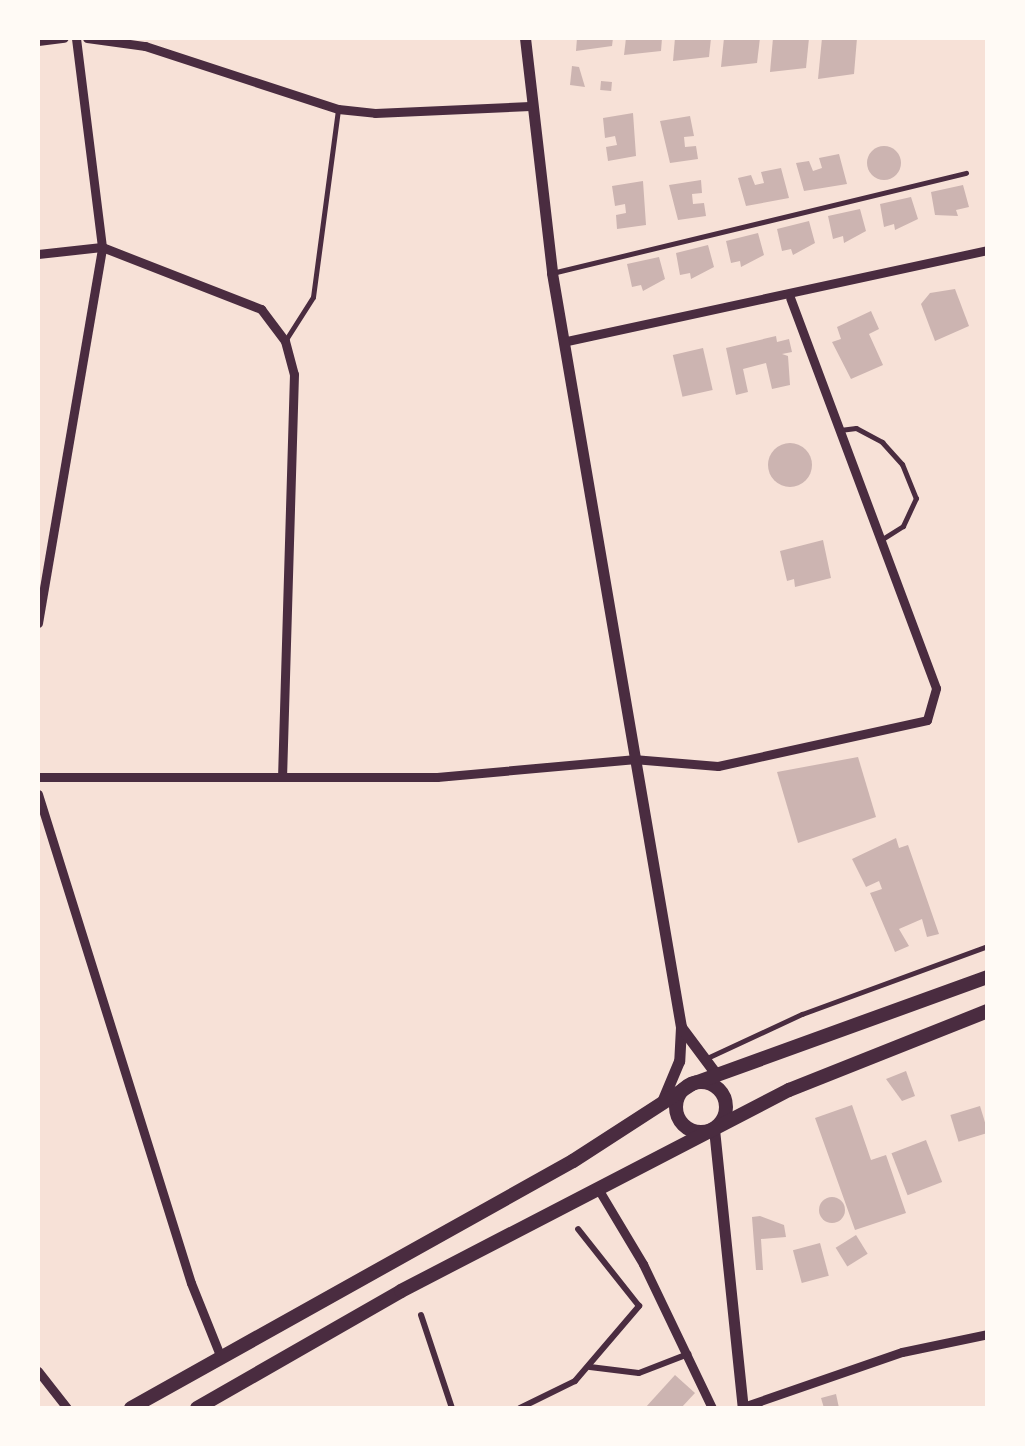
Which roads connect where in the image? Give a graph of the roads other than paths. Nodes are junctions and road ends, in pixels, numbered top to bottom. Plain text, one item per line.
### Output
1 (64, 38) edge
2 (76, 38) edge
3 (87, 38) edge
4 (525, 38) edge
5 (38, 41) edge
6 (530, 106) junction
7 (338, 109) junction
8 (966, 173) dead end
9 (102, 247) junction
10 (988, 250) edge
11 (38, 254) edge
12 (552, 273) junction
13 (790, 298) junction
14 (285, 341) junction
15 (567, 342) junction
16 (840, 430) junction
17 (881, 540) junction
18 (38, 624) edge
19 (633, 759) junction
20 (38, 776) edge
21 (282, 777) junction
22 (38, 794) edge
23 (988, 946) edge
24 (988, 976) edge
25 (988, 1011) edge
26 (681, 1028) junction
27 (707, 1058) junction
28 (716, 1074) junction
29 (692, 1084) junction
30 (664, 1099) junction
31 (714, 1129) junction
32 (597, 1187) junction
33 (578, 1229) dead end
34 (421, 1315) dead end
35 (988, 1334) edge
36 (688, 1354) junction
37 (220, 1355) junction
38 (589, 1367) junction
39 (38, 1371) edge
40 (66, 1408) edge
41 (131, 1408) edge
42 (197, 1408) edge
43 (452, 1408) edge
44 (520, 1408) edge
45 (712, 1408) edge
46 (743, 1408) edge

1 - 5 street
2 - 9 street
3 - 7 street
4 - 6 street
6 - 7 street
6 - 12 street
7 - 14 lane
8 - 12 lane
9 - 11 street
9 - 14 street
9 - 18 street
10 - 13 street
12 - 15 street
13 - 15 street
13 - 16 street
14 - 21 street
15 - 19 street
16 - 17 street
16 - 17 lane
17 - 19 street
19 - 21 street
19 - 26 street
20 - 21 street
22 - 37 street
23 - 27 lane
24 - 28 main road
25 - 31 main road
26 - 27 street
26 - 30 street
27 - 28 street
28 - 29 main road
29 - 30 main road
29 - 31 main road
29 - 31 main road
30 - 37 main road
31 - 32 main road
31 - 46 street
32 - 36 street
32 - 42 main road
33 - 38 street
34 - 43 street
35 - 46 street
36 - 38 street
36 - 45 street
37 - 41 main road
38 - 44 street
39 - 40 street

